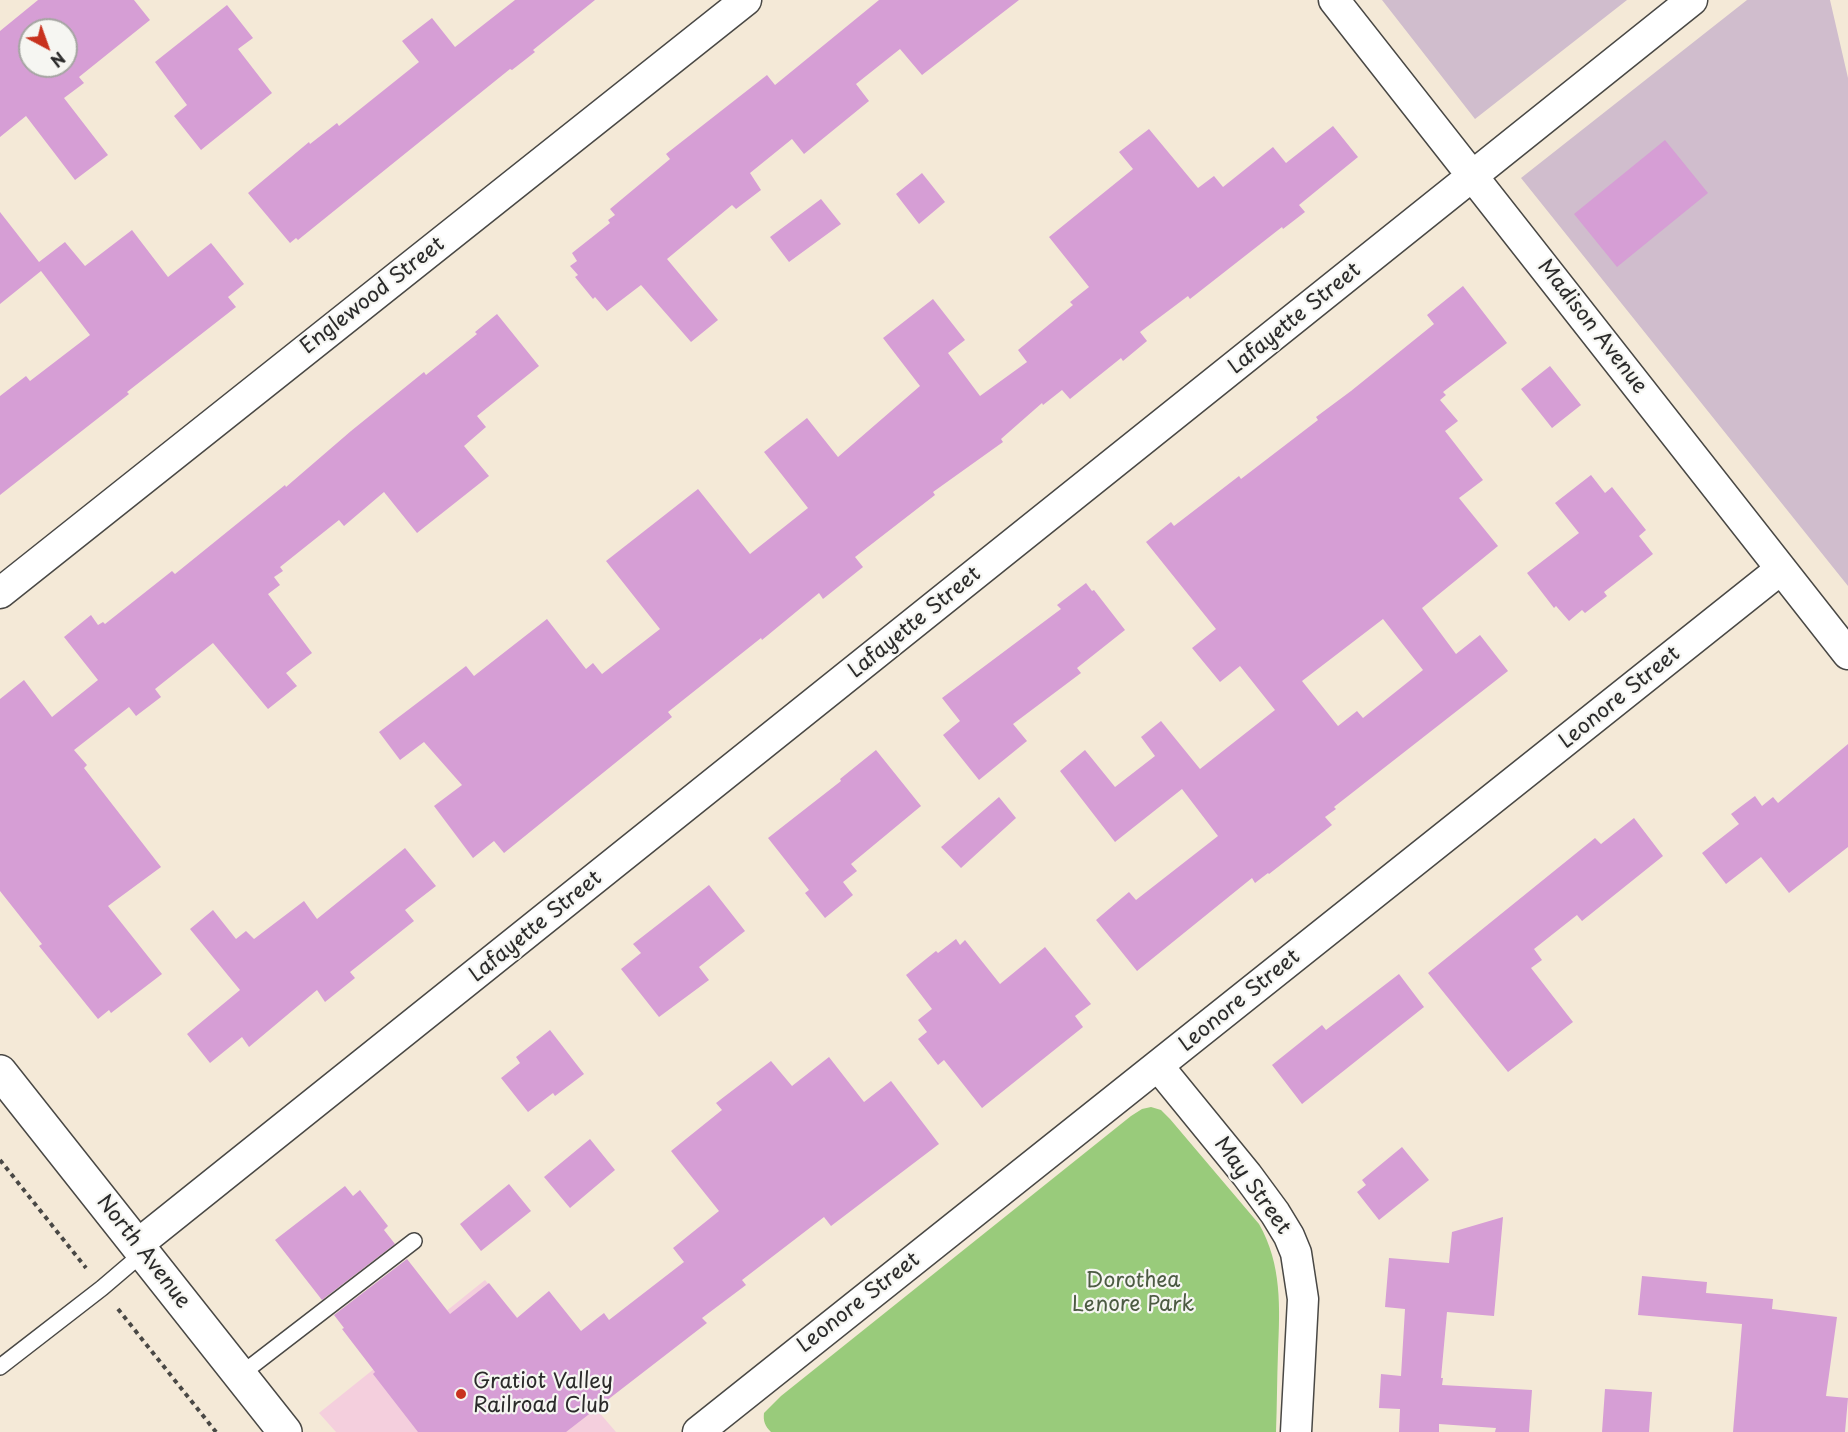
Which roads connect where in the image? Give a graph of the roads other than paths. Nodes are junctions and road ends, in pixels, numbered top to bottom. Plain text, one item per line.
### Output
1 (746, 0) edge
2 (1334, 0) edge
3 (1692, 0) edge
4 (1473, 176) junction
5 (1781, 569) junction
6 (0, 593) edge
7 (1848, 654) edge
8 (1158, 1066) junction
9 (0, 1072) edge
10 (414, 1241) dead end
11 (140, 1249) junction
12 (0, 1367) edge
13 (240, 1375) junction
14 (285, 1432) edge
15 (698, 1432) edge
16 (1296, 1432) edge

1 - 6 street, Englewood Street
2 - 4 street, Madison Avenue
3 - 4 street, Lafayette Street
4 - 5 street, Madison Avenue
4 - 11 street, Lafayette Street
5 - 7 street, Madison Avenue
5 - 8 street, Leonore Street
8 - 15 street, Leonore Street
8 - 16 street, May Street
9 - 11 main road, North Avenue
10 - 13 lane
11 - 12 lane
11 - 13 main road, North Avenue
13 - 14 main road, North Avenue

